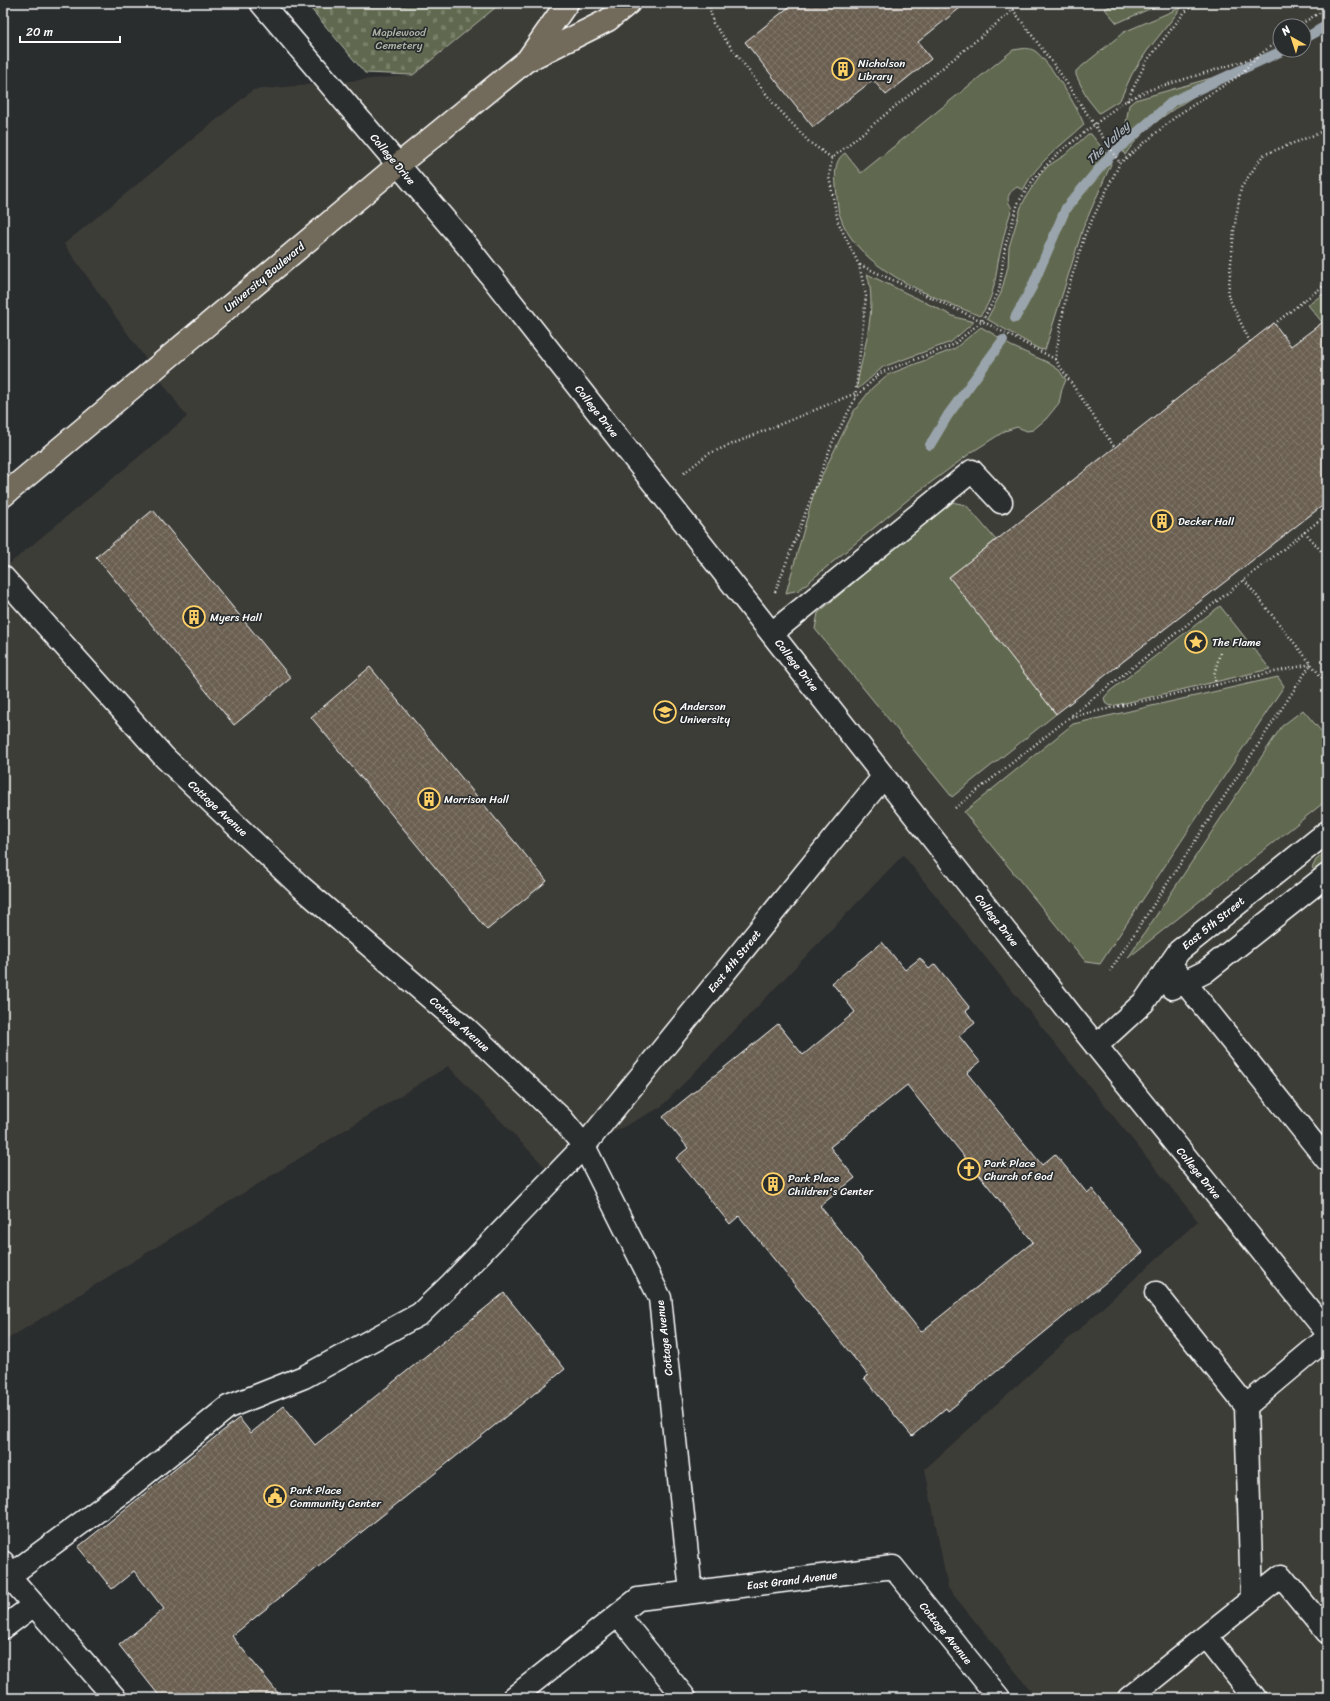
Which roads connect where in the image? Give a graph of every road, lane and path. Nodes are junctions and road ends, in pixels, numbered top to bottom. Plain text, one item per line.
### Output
1 (261, 3) edge
2 (567, 3) edge
3 (629, 3) edge
4 (708, 3) edge
5 (1008, 3) edge
6 (1022, 3) edge
7 (1195, 3) edge
8 (1327, 8) edge
9 (1013, 10) junction
10 (1311, 18) edge
11 (1272, 45) edge
12 (1256, 58) junction
13 (526, 61) junction
14 (1127, 101) junction
15 (1095, 124) junction
16 (1327, 130) edge
17 (832, 158) junction
18 (1120, 163) junction
19 (398, 165) junction
20 (859, 265) junction
21 (1327, 282) edge
22 (982, 321) junction
23 (1274, 324) dead end
24 (1250, 342) dead end
25 (1055, 359) junction
26 (856, 393) junction
27 (855, 399) junction
28 (1115, 448) dead end
29 (684, 473) dead end
30 (3, 496) edge
31 (1001, 502) dead end
32 (1327, 514) edge
33 (1305, 532) junction
34 (1327, 558) edge
35 (3, 577) edge
36 (1244, 580) junction
37 (773, 598) dead end
38 (772, 634) junction
39 (1220, 653) dead end
40 (1311, 664) junction
41 (1327, 684) edge
42 (1216, 685) junction
43 (1070, 717) junction
44 (884, 776) junction
45 (955, 808) dead end
46 (1327, 832) edge
47 (1327, 875) edge
48 (1170, 964) junction
49 (1110, 971) dead end
50 (1185, 982) junction
51 (1144, 1002) junction
52 (1096, 1046) junction
53 (584, 1146) junction
54 (1327, 1160) edge
55 (1156, 1293) dead end
56 (1327, 1332) edge
57 (1327, 1338) edge
58 (1246, 1406) junction
59 (893, 1567) joint
60 (5, 1571) edge
61 (692, 1592) junction
62 (1252, 1599) junction
63 (34, 1605) junction
64 (618, 1615) junction
65 (3, 1628) edge
66 (1327, 1632) edge
67 (1206, 1636) junction
68 (115, 1698) edge
69 (513, 1698) edge
70 (685, 1698) edge
71 (999, 1698) edge
72 (1129, 1698) edge
73 (1255, 1698) edge

1 - 19 street, College Drive
2 - 13 main road, University Boulevard
3 - 13 main road, University Boulevard
4 - 17 path
5 - 9 path
6 - 9 path
7 - 14 path
8 - 10 path
9 - 15 path
9 - 17 path
11 - 12 path
12 - 14 path
12 - 18 path
13 - 19 main road, University Boulevard
14 - 15 path
15 - 18 path
15 - 22 path
16 - 24 path
17 - 20 path
18 - 25 path
19 - 30 main road, University Boulevard
19 - 38 street, College Drive
20 - 22 path
20 - 26 path
21 - 23 path
22 - 25 path
22 - 27 path
25 - 28 path
26 - 27 path
26 - 29 path
27 - 37 path
31 - 38 street
32 - 33 path
33 - 34 path
33 - 36 path
35 - 53 street, Cottage Avenue
36 - 40 path
36 - 43 path
38 - 44 street, College Drive
39 - 42 path
40 - 41 path
40 - 42 path
40 - 49 path
42 - 43 path
43 - 45 path
44 - 52 street, College Drive
44 - 53 street, East 4th Street
46 - 48 street, East 5th Street
47 - 50 street
48 - 50 street
48 - 51 street, East 5th Street
50 - 51 street
50 - 54 street
51 - 52 street, East 5th Street
52 - 56 street, College Drive
53 - 60 street, East 4th Street
53 - 61 street, Cottage Avenue
55 - 58 street
57 - 58 street
58 - 62 street
59 - 61 street, East Grand Avenue
59 - 71 street, Cottage Avenue
60 - 63 street
61 - 64 street, East Grand Avenue
62 - 66 street
62 - 67 street
63 - 65 street
63 - 68 street
64 - 69 street, East Grand Avenue
64 - 70 street
67 - 72 street
67 - 73 street

